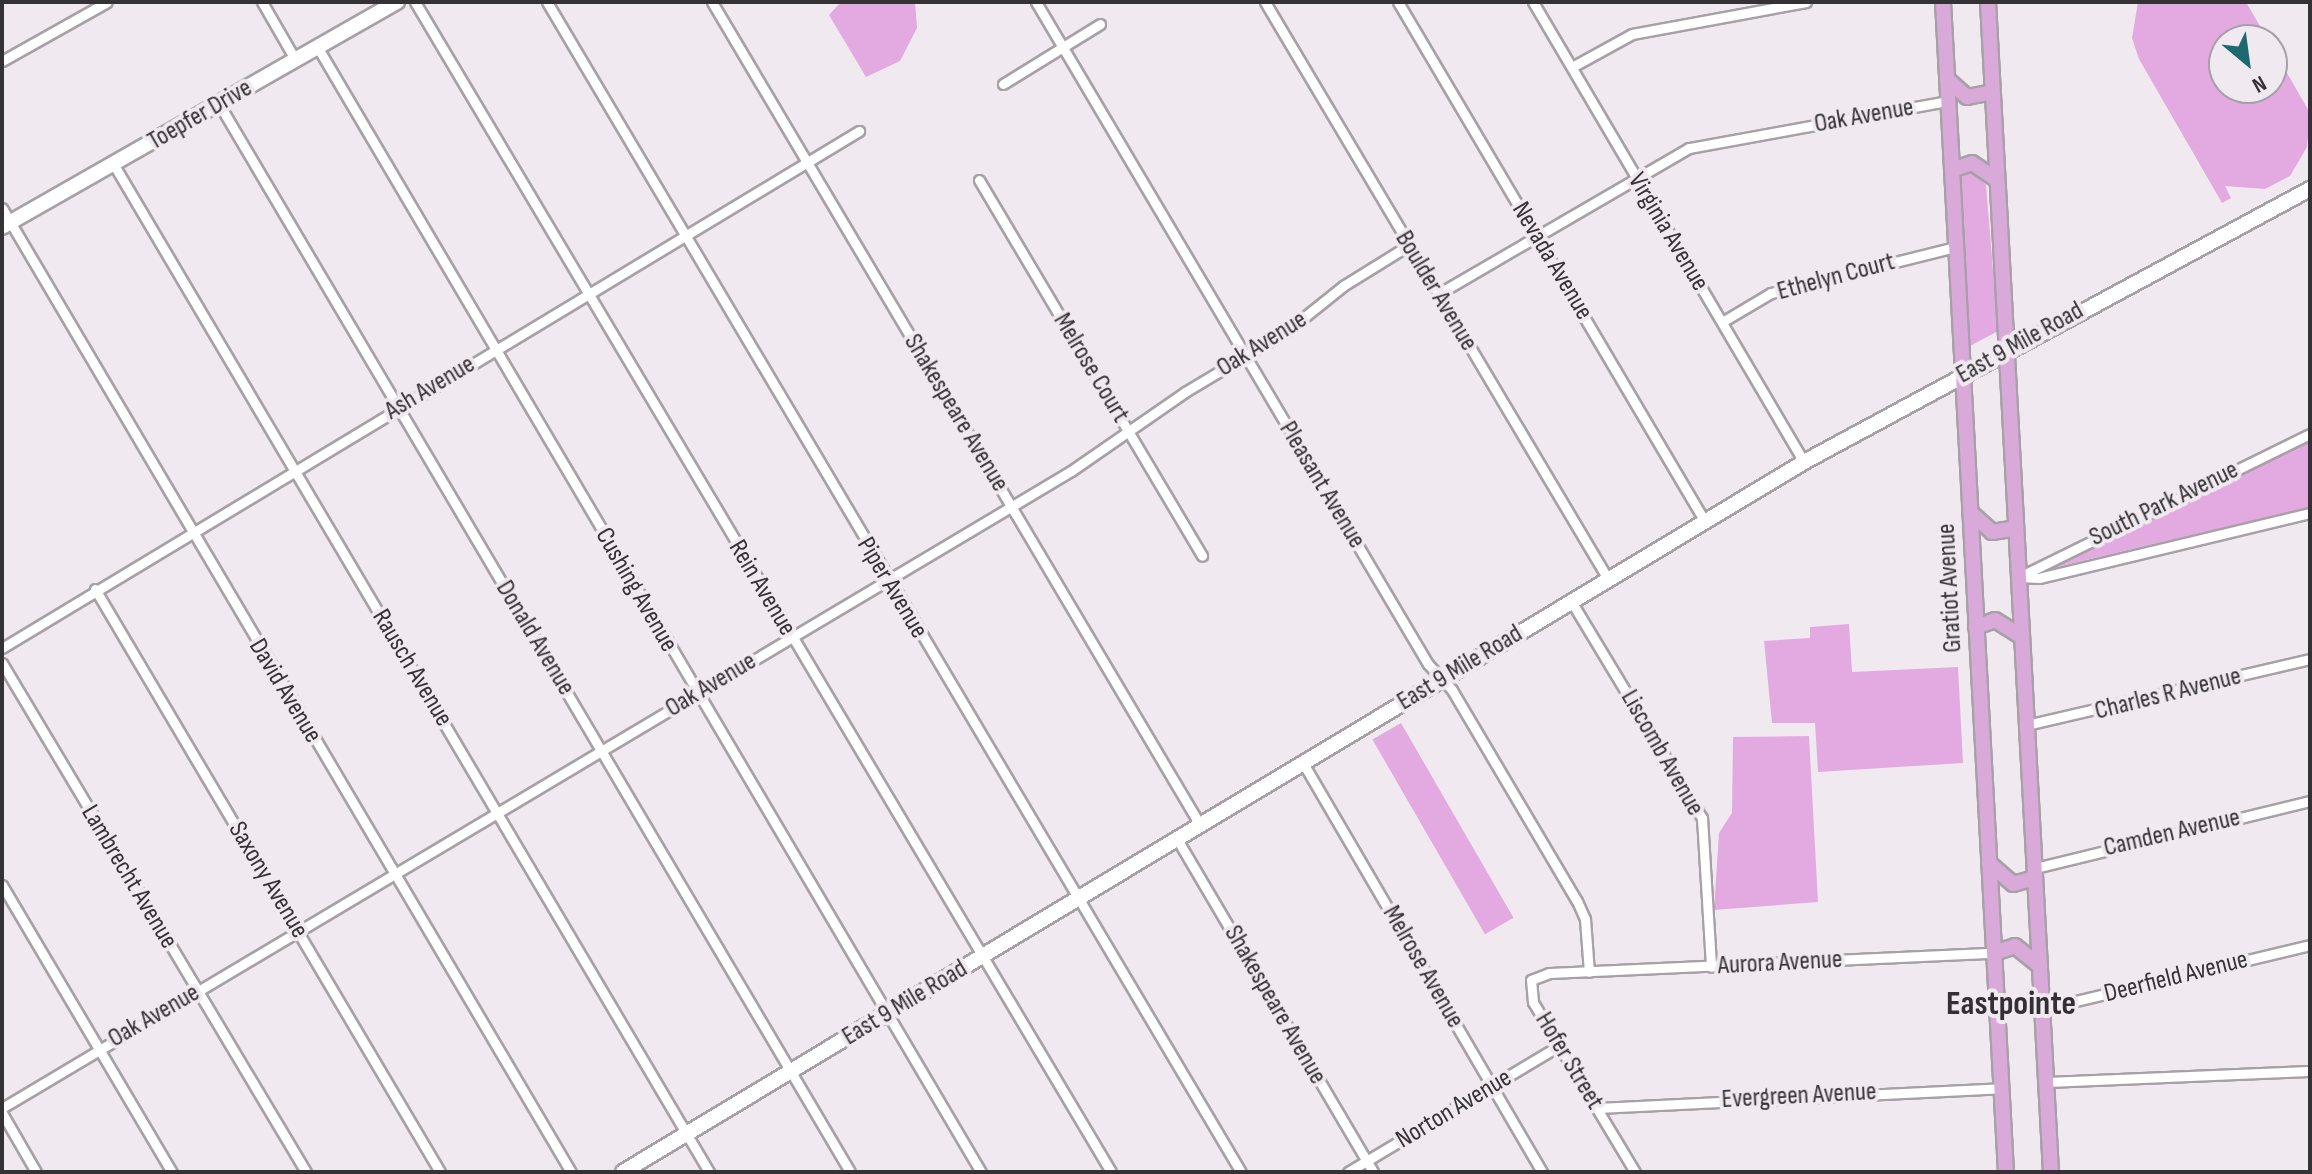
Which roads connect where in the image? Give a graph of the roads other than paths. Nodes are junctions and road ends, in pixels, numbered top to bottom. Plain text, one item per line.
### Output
1 (107, 2) edge
2 (262, 2) edge
3 (397, 2) edge
4 (415, 2) edge
5 (547, 2) edge
6 (712, 2) edge
7 (1036, 2) edge
8 (1265, 2) edge
9 (1398, 2) edge
10 (1533, 2) edge
11 (1806, 2) edge
12 (1943, 2) edge
13 (1988, 2) edge
14 (1100, 24) dead end
15 (318, 48) junction
16 (1063, 48) junction
17 (2, 61) edge
18 (296, 61) junction
19 (1572, 67) junction
20 (1947, 79) junction
21 (1003, 84) dead end
22 (1993, 92) junction
23 (1948, 101) junction
24 (219, 104) junction
25 (859, 131) dead end
26 (808, 163) junction
27 (114, 165) junction
28 (1952, 170) junction
29 (1637, 179) junction
30 (979, 180) dead end
31 (1997, 180) junction
32 (2310, 189) edge
33 (2, 208) edge
34 (5, 225) edge
35 (685, 236) junction
36 (1537, 236) junction
37 (1409, 245) junction
38 (1956, 247) junction
39 (588, 294) junction
40 (1438, 294) junction
41 (1722, 322) junction
42 (495, 349) junction
43 (2006, 349) junction
44 (1245, 356) junction
45 (1963, 373) junction
46 (398, 408) junction
47 (1128, 431) junction
48 (2310, 434) edge
49 (1804, 462) junction
50 (295, 470) junction
51 (1012, 506) junction
52 (1970, 512) junction
53 (2310, 513) edge
54 (1704, 520) junction
55 (2016, 528) junction
56 (190, 531) junction
57 (1202, 556) dead end
58 (2019, 577) junction
59 (1608, 579) junction
60 (887, 580) junction
61 (95, 589) junction
62 (1571, 601) junction
63 (1976, 627) junction
64 (791, 637) junction
65 (2022, 637) junction
66 (2, 648) edge
67 (2310, 659) edge
68 (2, 663) edge
69 (1443, 678) junction
70 (698, 694) junction
71 (2026, 725) junction
72 (602, 751) junction
73 (1303, 763) junction
74 (2310, 801) edge
75 (498, 814) junction
76 (1200, 825) junction
77 (1177, 839) junction
78 (1989, 863) junction
79 (2035, 873) junction
80 (395, 876) junction
81 (2, 885) edge
82 (1077, 900) junction
83 (298, 932) junction
84 (2310, 945) edge
85 (1994, 953) junction
86 (983, 956) junction
87 (2040, 966) junction
88 (1711, 967) junction
89 (1566, 972) joint
90 (1589, 972) junction
91 (197, 991) junction
92 (2042, 1009) junction
93 (888, 1014) junction
94 (1560, 1045) junction
95 (99, 1049) junction
96 (789, 1071) junction
97 (2310, 1071) edge
98 (2046, 1082) junction
99 (1492, 1086) junction
100 (2002, 1088) junction
101 (1597, 1108) junction
102 (2, 1111) edge
103 (686, 1133) junction
104 (1366, 1161) junction
105 (36, 1172) edge
106 (172, 1172) edge
107 (306, 1172) edge
108 (440, 1172) edge
109 (571, 1172) edge
110 (623, 1172) edge
111 (709, 1172) edge
112 (850, 1172) edge
113 (981, 1172) edge
114 (1111, 1172) edge
115 (1241, 1172) edge
116 (1348, 1172) edge
117 (1373, 1172) edge
118 (1542, 1172) edge
119 (1635, 1172) edge
120 (2006, 1172) edge
121 (2051, 1172) edge

1 - 17 street
2 - 18 street
3 - 15 main road, Toepfer Drive
4 - 39 street, Rein Avenue
5 - 35 street, Piper Avenue
6 - 26 street, Shakespeare Avenue
7 - 16 street, Pleasant Avenue
8 - 37 street, Boulder Avenue
9 - 36 street, Nevada Avenue
10 - 19 street, Virginia Avenue
11 - 19 street
12 - 20 main road, Gratiot Avenue
13 - 22 main road
14 - 16 street
15 - 18 main road, Toepfer Drive
15 - 42 street, Cushing Avenue
16 - 21 street
16 - 44 street, Pleasant Avenue
18 - 24 main road, Toepfer Drive
19 - 29 street, Virginia Avenue
20 - 22 main road
20 - 23 main road, Gratiot Avenue
22 - 31 main road
23 - 28 main road, Gratiot Avenue
23 - 29 street, Oak Avenue
24 - 27 main road, Toepfer Drive
24 - 46 street, Donald Avenue
25 - 26 street, Ash Avenue
26 - 35 street, Ash Avenue
26 - 51 street, Shakespeare Avenue
27 - 34 main road, Toepfer Drive
27 - 50 street, Rausch Avenue
28 - 31 main road
28 - 38 main road, Gratiot Avenue
29 - 36 street, Oak Avenue
29 - 41 street, Virginia Avenue
30 - 47 street, Melrose Court
31 - 43 main road
32 - 43 main road, East 9 Mile Road
33 - 34 street, David Avenue
34 - 56 street, David Avenue
35 - 39 street, Ash Avenue
35 - 60 street, Piper Avenue
36 - 40 street, Oak Avenue
36 - 54 street, Nevada Avenue
37 - 40 street, Boulder Avenue
37 - 44 street, Oak Avenue
38 - 41 street, Ethelyn Court
38 - 45 main road, Gratiot Avenue
39 - 42 street, Ash Avenue
39 - 64 street, Rein Avenue
40 - 59 street, Boulder Avenue
41 - 49 street, Virginia Avenue
42 - 46 street, Ash Avenue
42 - 70 street, Cushing Avenue
43 - 45 main road, East 9 Mile Road
43 - 55 main road
44 - 47 street, Oak Avenue
44 - 69 street, Pleasant Avenue
45 - 49 main road, East 9 Mile Road
45 - 52 main road, Gratiot Avenue
46 - 50 street, Ash Avenue
46 - 72 street, Donald Avenue
47 - 51 street, Oak Avenue
47 - 57 street, Melrose Court
48 - 58 street, South Park Avenue
49 - 54 main road, East 9 Mile Road
50 - 56 street, Ash Avenue
50 - 75 street, Rausch Avenue
51 - 60 street, Oak Avenue
51 - 76 street, Shakespeare Avenue
52 - 55 main road
52 - 63 main road, Gratiot Avenue
53 - 58 street
54 - 59 main road, East 9 Mile Road
55 - 58 main road
56 - 61 street, Ash Avenue
56 - 80 street, David Avenue
58 - 65 main road
59 - 62 main road, East 9 Mile Road
60 - 64 street, Oak Avenue
60 - 82 street, Piper Avenue
61 - 66 street, Ash Avenue
61 - 83 street, Saxony Avenue
62 - 69 main road, East 9 Mile Road
62 - 88 street, Liscomb Avenue
63 - 65 main road
63 - 78 main road, Gratiot Avenue
64 - 70 street, Oak Avenue
64 - 86 street, Rein Avenue
65 - 71 main road
67 - 71 street, Charles R Avenue
68 - 91 street, Lambrecht Avenue
69 - 73 main road, East 9 Mile Road
69 - 90 street, Pleasant Avenue
70 - 72 street, Oak Avenue
70 - 93 street, Cushing Avenue
71 - 79 main road
72 - 75 street, Oak Avenue
72 - 96 street, Donald Avenue
73 - 76 main road, East 9 Mile Road
73 - 99 street, Melrose Avenue
74 - 79 street, Camden Avenue
75 - 80 street, Oak Avenue
75 - 103 street, Rausch Avenue
76 - 77 main road, East 9 Mile Road
77 - 82 main road, East 9 Mile Road
77 - 104 street, Shakespeare Avenue
78 - 79 main road
78 - 85 main road, Gratiot Avenue
79 - 87 main road
80 - 83 street, Oak Avenue
80 - 109 street, David Avenue
81 - 95 street
82 - 86 main road, East 9 Mile Road
82 - 115 street, Piper Avenue
83 - 91 street, Oak Avenue
83 - 108 street, Saxony Avenue
84 - 92 street, Deerfield Avenue
85 - 87 main road
85 - 88 street, Aurora Avenue
85 - 100 main road, Gratiot Avenue
86 - 93 main road, East 9 Mile Road
86 - 114 street, Rein Avenue
87 - 92 main road
88 - 90 street, Aurora Avenue
89 - 90 street, Aurora Avenue
89 - 94 street, Hofer Street
91 - 95 street, Oak Avenue
91 - 107 street, Lambrecht Avenue
92 - 98 main road
93 - 96 main road, East 9 Mile Road
93 - 113 street, Cushing Avenue
94 - 99 street, Norton Avenue
94 - 101 street, Hofer Street
95 - 102 street, Oak Avenue
95 - 106 street
96 - 103 main road, East 9 Mile Road
96 - 112 street, Donald Avenue
97 - 98 street
98 - 121 main road
99 - 104 street, Norton Avenue
99 - 118 street, Melrose Avenue
100 - 101 street, Evergreen Avenue
100 - 120 main road, Gratiot Avenue
101 - 119 street, Hofer Street
102 - 105 street
103 - 110 main road, East 9 Mile Road
103 - 111 street, Rausch Avenue
104 - 116 street, Norton Avenue
104 - 117 street, Shakespeare Avenue

